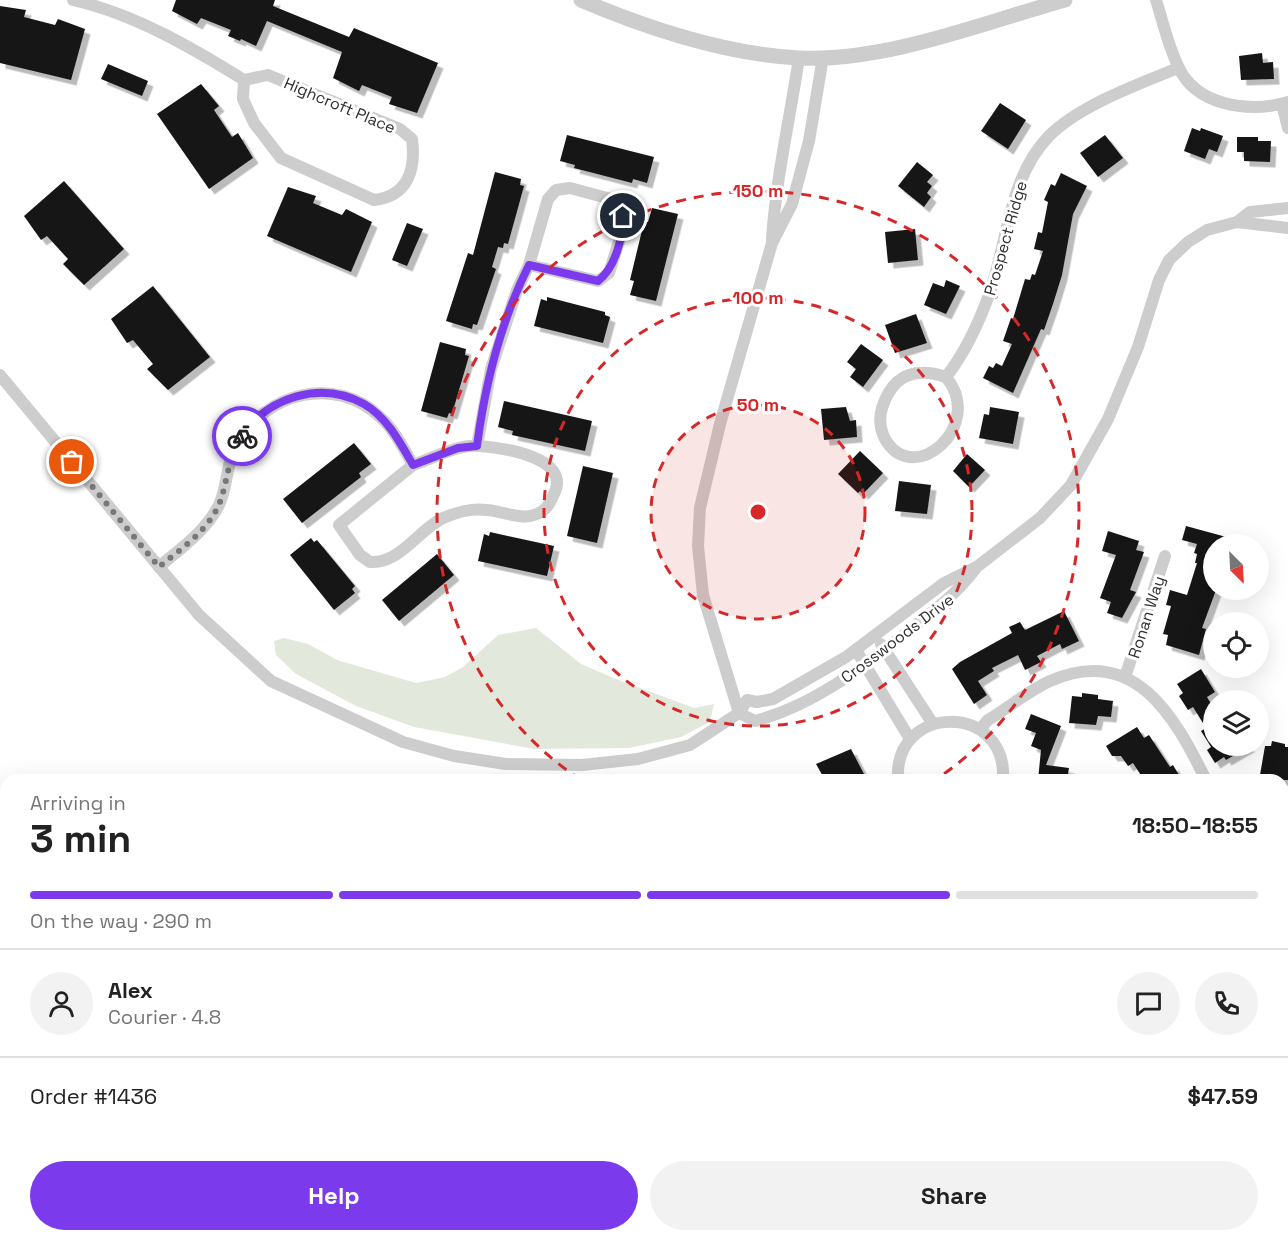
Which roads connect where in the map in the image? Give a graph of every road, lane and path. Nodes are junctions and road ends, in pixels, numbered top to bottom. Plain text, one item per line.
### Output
1 (73, 0) edge
2 (581, 0) edge
3 (1065, 0) edge
4 (1156, 0) edge
5 (823, 57) junction
6 (799, 58) junction
7 (1178, 68) junction
8 (244, 80) junction
9 (1285, 103) edge
10 (1288, 128) edge
11 (1288, 208) edge
12 (1237, 222) junction
13 (1288, 228) edge
14 (772, 243) junction
15 (529, 265) junction
16 (0, 375) edge
17 (946, 377) junction
18 (477, 446) junction
19 (413, 465) junction
20 (1165, 556) dead end
21 (978, 566) junction
22 (159, 567) junction
23 (875, 636) junction
24 (856, 650) junction
25 (885, 650) junction
26 (866, 665) junction
27 (1125, 677) junction
28 (739, 713) junction
29 (933, 724) junction
30 (980, 729) junction
31 (910, 739) junction
32 (899, 774) edge
33 (1002, 774) edge
34 (1203, 774) edge

1 - 8 street
2 - 6 street
3 - 5 street
4 - 7 street
5 - 6 street
5 - 14 street
6 - 14 street
7 - 9 street
7 - 17 street, Prospect Ridge
8 - 8 street, Highcroft Place
9 - 10 street
11 - 12 street, Crosswoods Drive
12 - 13 street, Crosswoods Drive
12 - 21 street, Crosswoods Drive
14 - 28 street
15 - 15 street
15 - 18 street
16 - 22 street
17 - 17 street
18 - 19 street
18 - 19 street
19 - 22 street
20 - 27 street, Ronan Way
21 - 23 street, Crosswoods Drive
21 - 25 street, Crosswoods Drive
22 - 28 street
23 - 24 street, Crosswoods Drive
23 - 25 street
24 - 26 street
24 - 28 street, Crosswoods Drive
25 - 26 street, Crosswoods Drive
25 - 29 street
26 - 28 street, Crosswoods Drive
26 - 31 street
27 - 30 street
27 - 34 street
29 - 30 street
29 - 31 street
30 - 33 street
31 - 32 street

